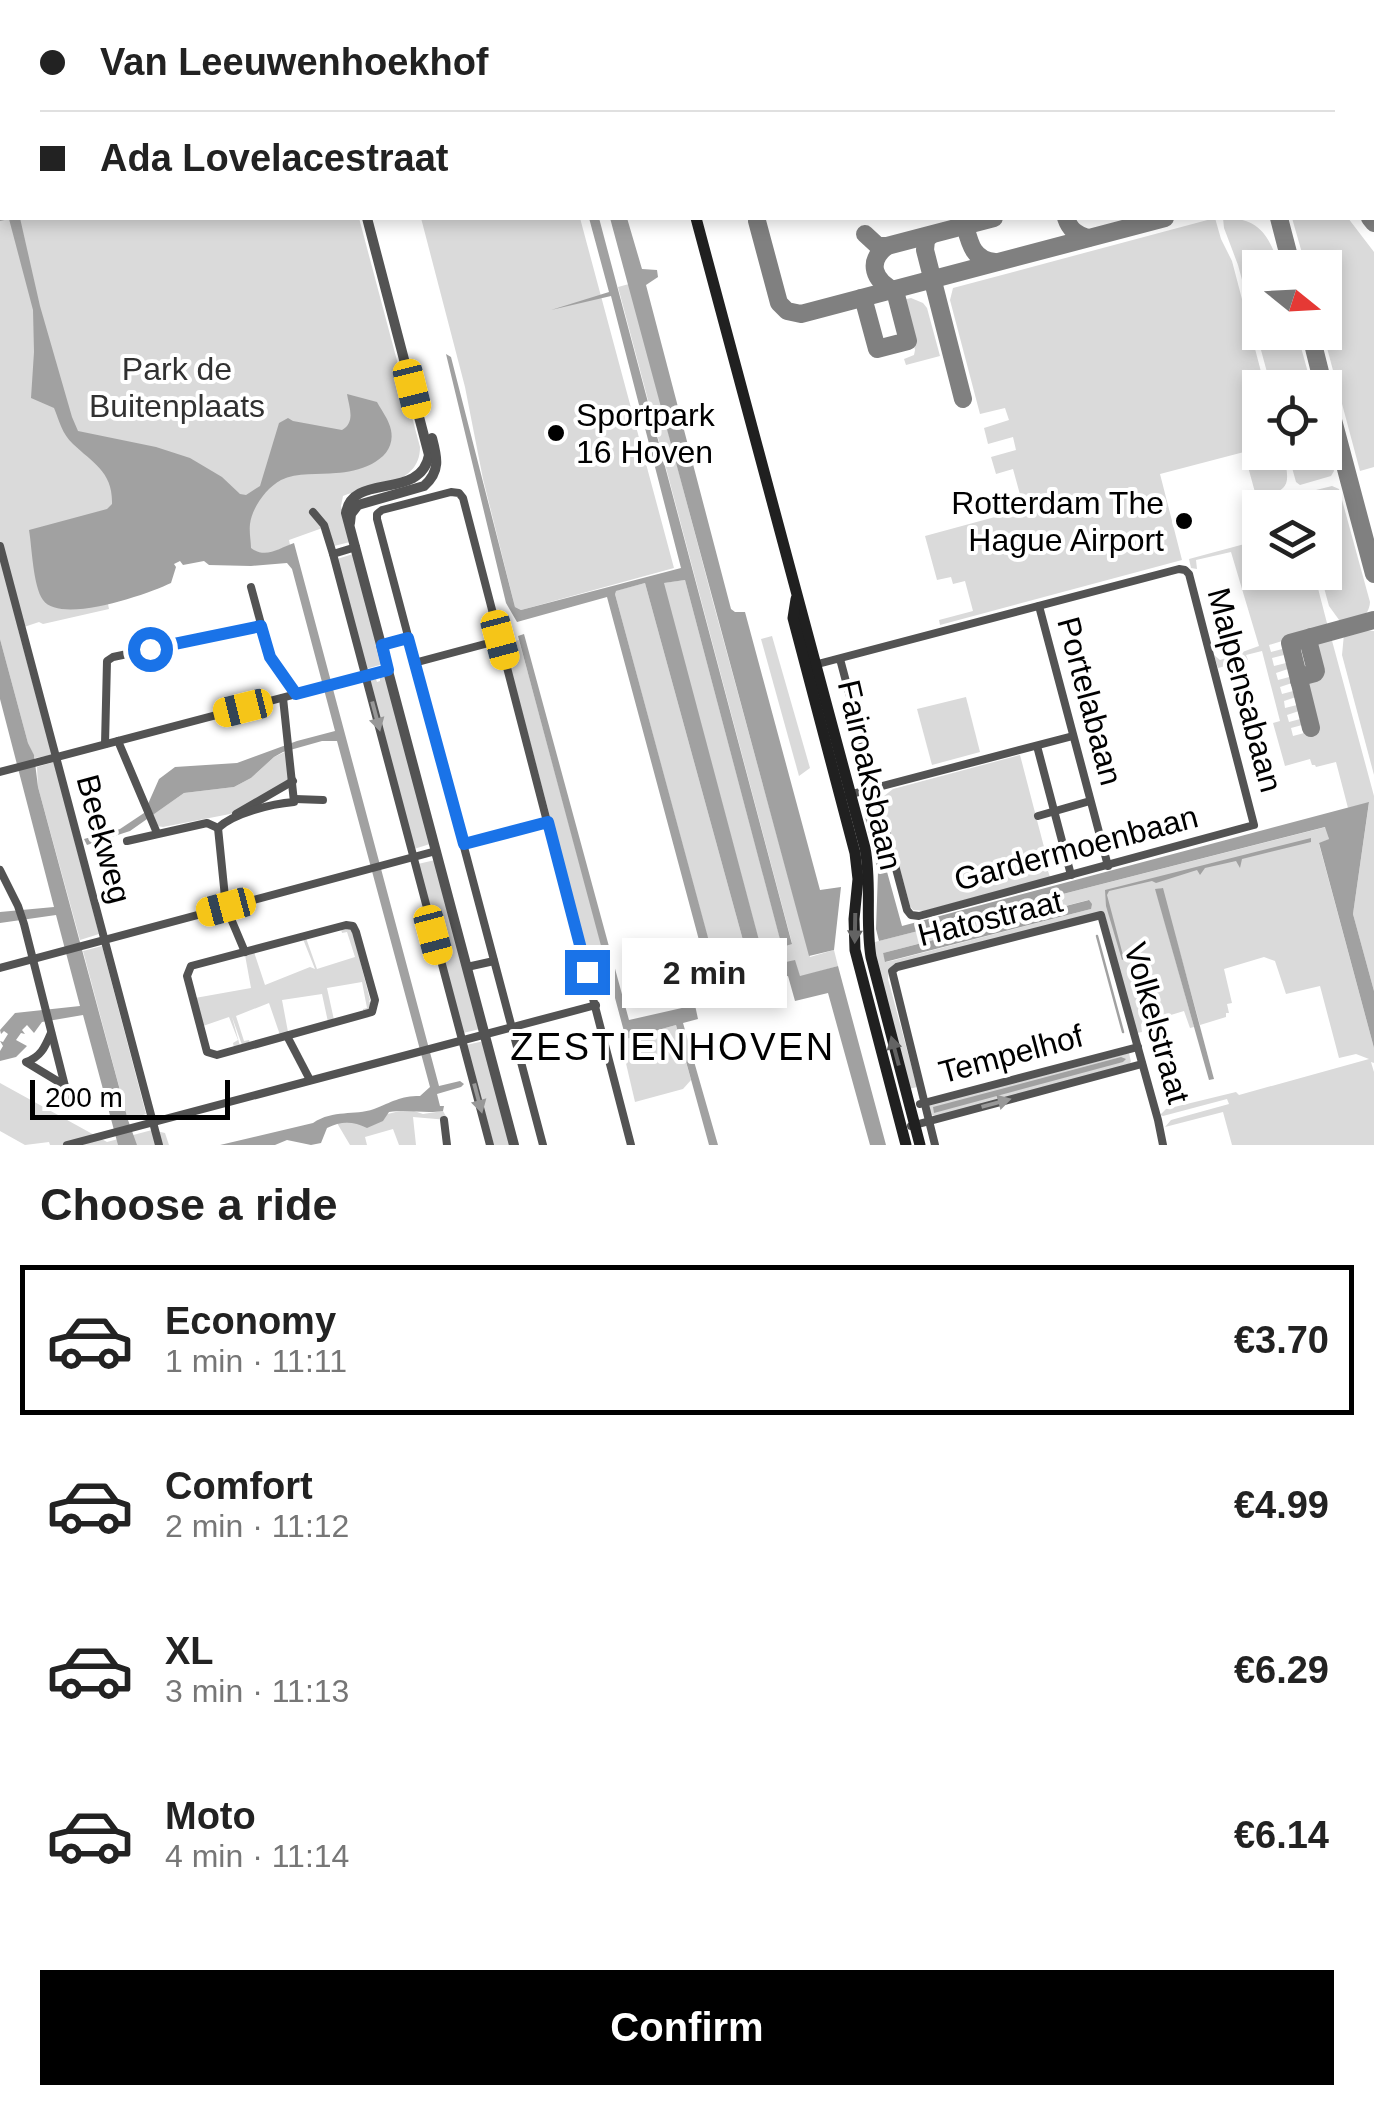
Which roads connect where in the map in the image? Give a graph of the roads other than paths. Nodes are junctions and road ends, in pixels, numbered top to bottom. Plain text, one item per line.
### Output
1 (371, 220) edge
2 (697, 220) edge
3 (314, 512) dead end
4 (0, 546) edge
5 (356, 547) junction
6 (332, 554) junction
7 (252, 586) dead end
8 (1038, 606) junction
9 (261, 626) junction
10 (408, 638) junction
11 (500, 640) junction
12 (382, 645) junction
13 (840, 659) junction
14 (414, 662) junction
15 (810, 666) junction
16 (388, 670) junction
17 (365, 676) junction
18 (296, 694) junction
19 (283, 698) junction
20 (1073, 736) junction
21 (118, 741) junction
22 (105, 744) junction
23 (1037, 746) junction
24 (56, 758) junction
25 (0, 772) edge
26 (293, 781) junction
27 (874, 788) junction
28 (274, 792) junction
29 (844, 796) junction
30 (296, 799) junction
31 (323, 800) dead end
32 (1090, 801) junction
33 (278, 803) junction
34 (258, 806) junction
35 (1054, 811) junction
36 (1038, 816) dead end
37 (230, 819) junction
38 (548, 822) junction
39 (207, 823) junction
40 (1254, 825) joint
41 (155, 828) junction
42 (218, 828) junction
43 (126, 841) dead end
44 (464, 844) junction
45 (436, 851) junction
46 (413, 857) junction
47 (1108, 866) junction
48 (0, 870) edge
49 (1072, 875) junction
50 (226, 907) junction
51 (1101, 915) joint
52 (104, 939) junction
53 (245, 952) junction
54 (32, 959) junction
55 (494, 961) junction
56 (0, 968) edge
57 (467, 968) junction
58 (596, 1004) junction
59 (511, 1027) junction
60 (51, 1033) junction
61 (485, 1034) junction
62 (287, 1036) junction
63 (462, 1040) junction
64 (1138, 1047) junction
65 (1142, 1064) junction
66 (310, 1080) junction
67 (64, 1085) junction
68 (924, 1102) junction
69 (62, 1103) dead end
70 (903, 1108) junction
71 (444, 1120) dead end
72 (153, 1122) junction
73 (915, 1125) junction
74 (66, 1145) edge
75 (159, 1145) edge
76 (447, 1145) edge
77 (490, 1145) edge
78 (514, 1145) edge
79 (543, 1145) edge
80 (631, 1145) edge
81 (906, 1145) edge
82 (920, 1145) edge
83 (935, 1145) edge
84 (1163, 1145) edge

1 - 5 street
2 - 15 main road, Fairoaksbaan
3 - 6 street
4 - 24 street, Beekweg
5 - 6 street
5 - 12 street
6 - 17 street
7 - 9 street
8 - 13 street
8 - 20 street, Portelabaan
8 - 40 street, Malpensabaan
9 - 18 street
9 - 22 street
10 - 11 street
10 - 12 street
10 - 14 street
11 - 14 street
11 - 38 street
12 - 16 street
13 - 15 street
13 - 27 street
14 - 44 street
15 - 29 main road, Fairoaksbaan
16 - 17 street
16 - 45 street
17 - 18 street
17 -> 46 street
18 - 19 street
19 - 21 street
19 - 26 street
20 - 23 street
20 - 32 street, Portelabaan
21 - 22 street
21 - 41 street
22 - 24 street
23 - 27 street
23 - 35 street
24 - 25 street
24 - 52 street, Beekweg
26 - 28 street
26 - 30 street
27 - 29 street
27 - 49 street, Gardermoenbaan
28 - 33 street
28 - 34 street
29 - 70 main road, Fairoaksbaan
30 - 31 street
30 - 33 street
32 - 35 street
32 - 47 street, Portelabaan
33 - 34 street
34 - 37 street
35 - 36 street
35 - 49 street
37 - 39 street
37 - 42 street
38 - 44 street
38 - 58 street
39 - 41 street
39 - 42 street
40 - 47 street, Gardermoenbaan
41 - 43 street
42 - 50 street
44 - 55 street
45 - 46 street
45 - 57 street
46 - 50 street
46 - 63 street
47 - 49 street, Gardermoenbaan
48 - 54 street
50 - 52 street
50 - 53 street
51 - 64 street, Volkelstraat
51 - 68 street, Hatostraat
52 - 54 street
52 - 72 street, Beekweg
53 - 62 street
53 - 62 street
54 - 56 street
54 - 60 street
55 - 57 street
55 - 59 street
57 - 61 street
58 - 59 street
58 - 80 street
59 - 61 street
59 - 79 street
60 - 67 street
60 - 67 street
61 - 63 street
61 - 78 street
62 - 66 street
63 - 66 street
63 -> 77 street
64 - 65 street, Volkelstraat
64 - 68 street, Tempelhof
73 -> 65 street, Tempelhof
65 - 84 street, Volkelstraat
66 - 72 street
67 - 69 street
68 - 70 street, Tempelhof
68 - 73 street, Hatostraat
70 - 73 main road, Fairoaksbaan
71 - 76 street
72 - 74 street
72 - 75 street, Beekweg
73 - 81 main road, Fairoaksbaan
73 - 82 main road, Fairoaksbaan
73 - 83 street, Hatostraat

